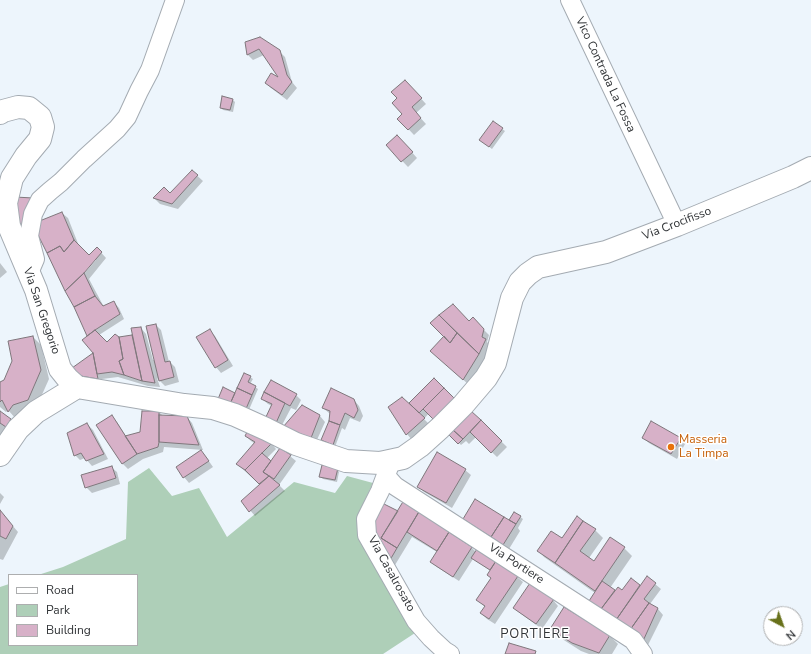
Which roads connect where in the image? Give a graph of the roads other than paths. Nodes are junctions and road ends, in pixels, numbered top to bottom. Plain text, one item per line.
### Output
1 (175, 0) edge
2 (570, 0) edge
3 (0, 113) edge
4 (811, 168) edge
5 (677, 225) junction
6 (29, 273) junction
7 (77, 387) junction
8 (0, 455) edge
9 (389, 468) junction
10 (450, 654) edge
11 (643, 654) edge

1 - 6 street
2 - 5 street, Vico Contrada La Fossa
3 - 6 street, Via San Gregorio
4 - 5 street, Via Crocifisso
5 - 9 street, Via Crocifisso
6 - 7 street, Via San Gregorio
7 - 8 street
7 - 9 street
9 - 10 street, Via Casalrosato
9 - 11 street, Via Portiere

